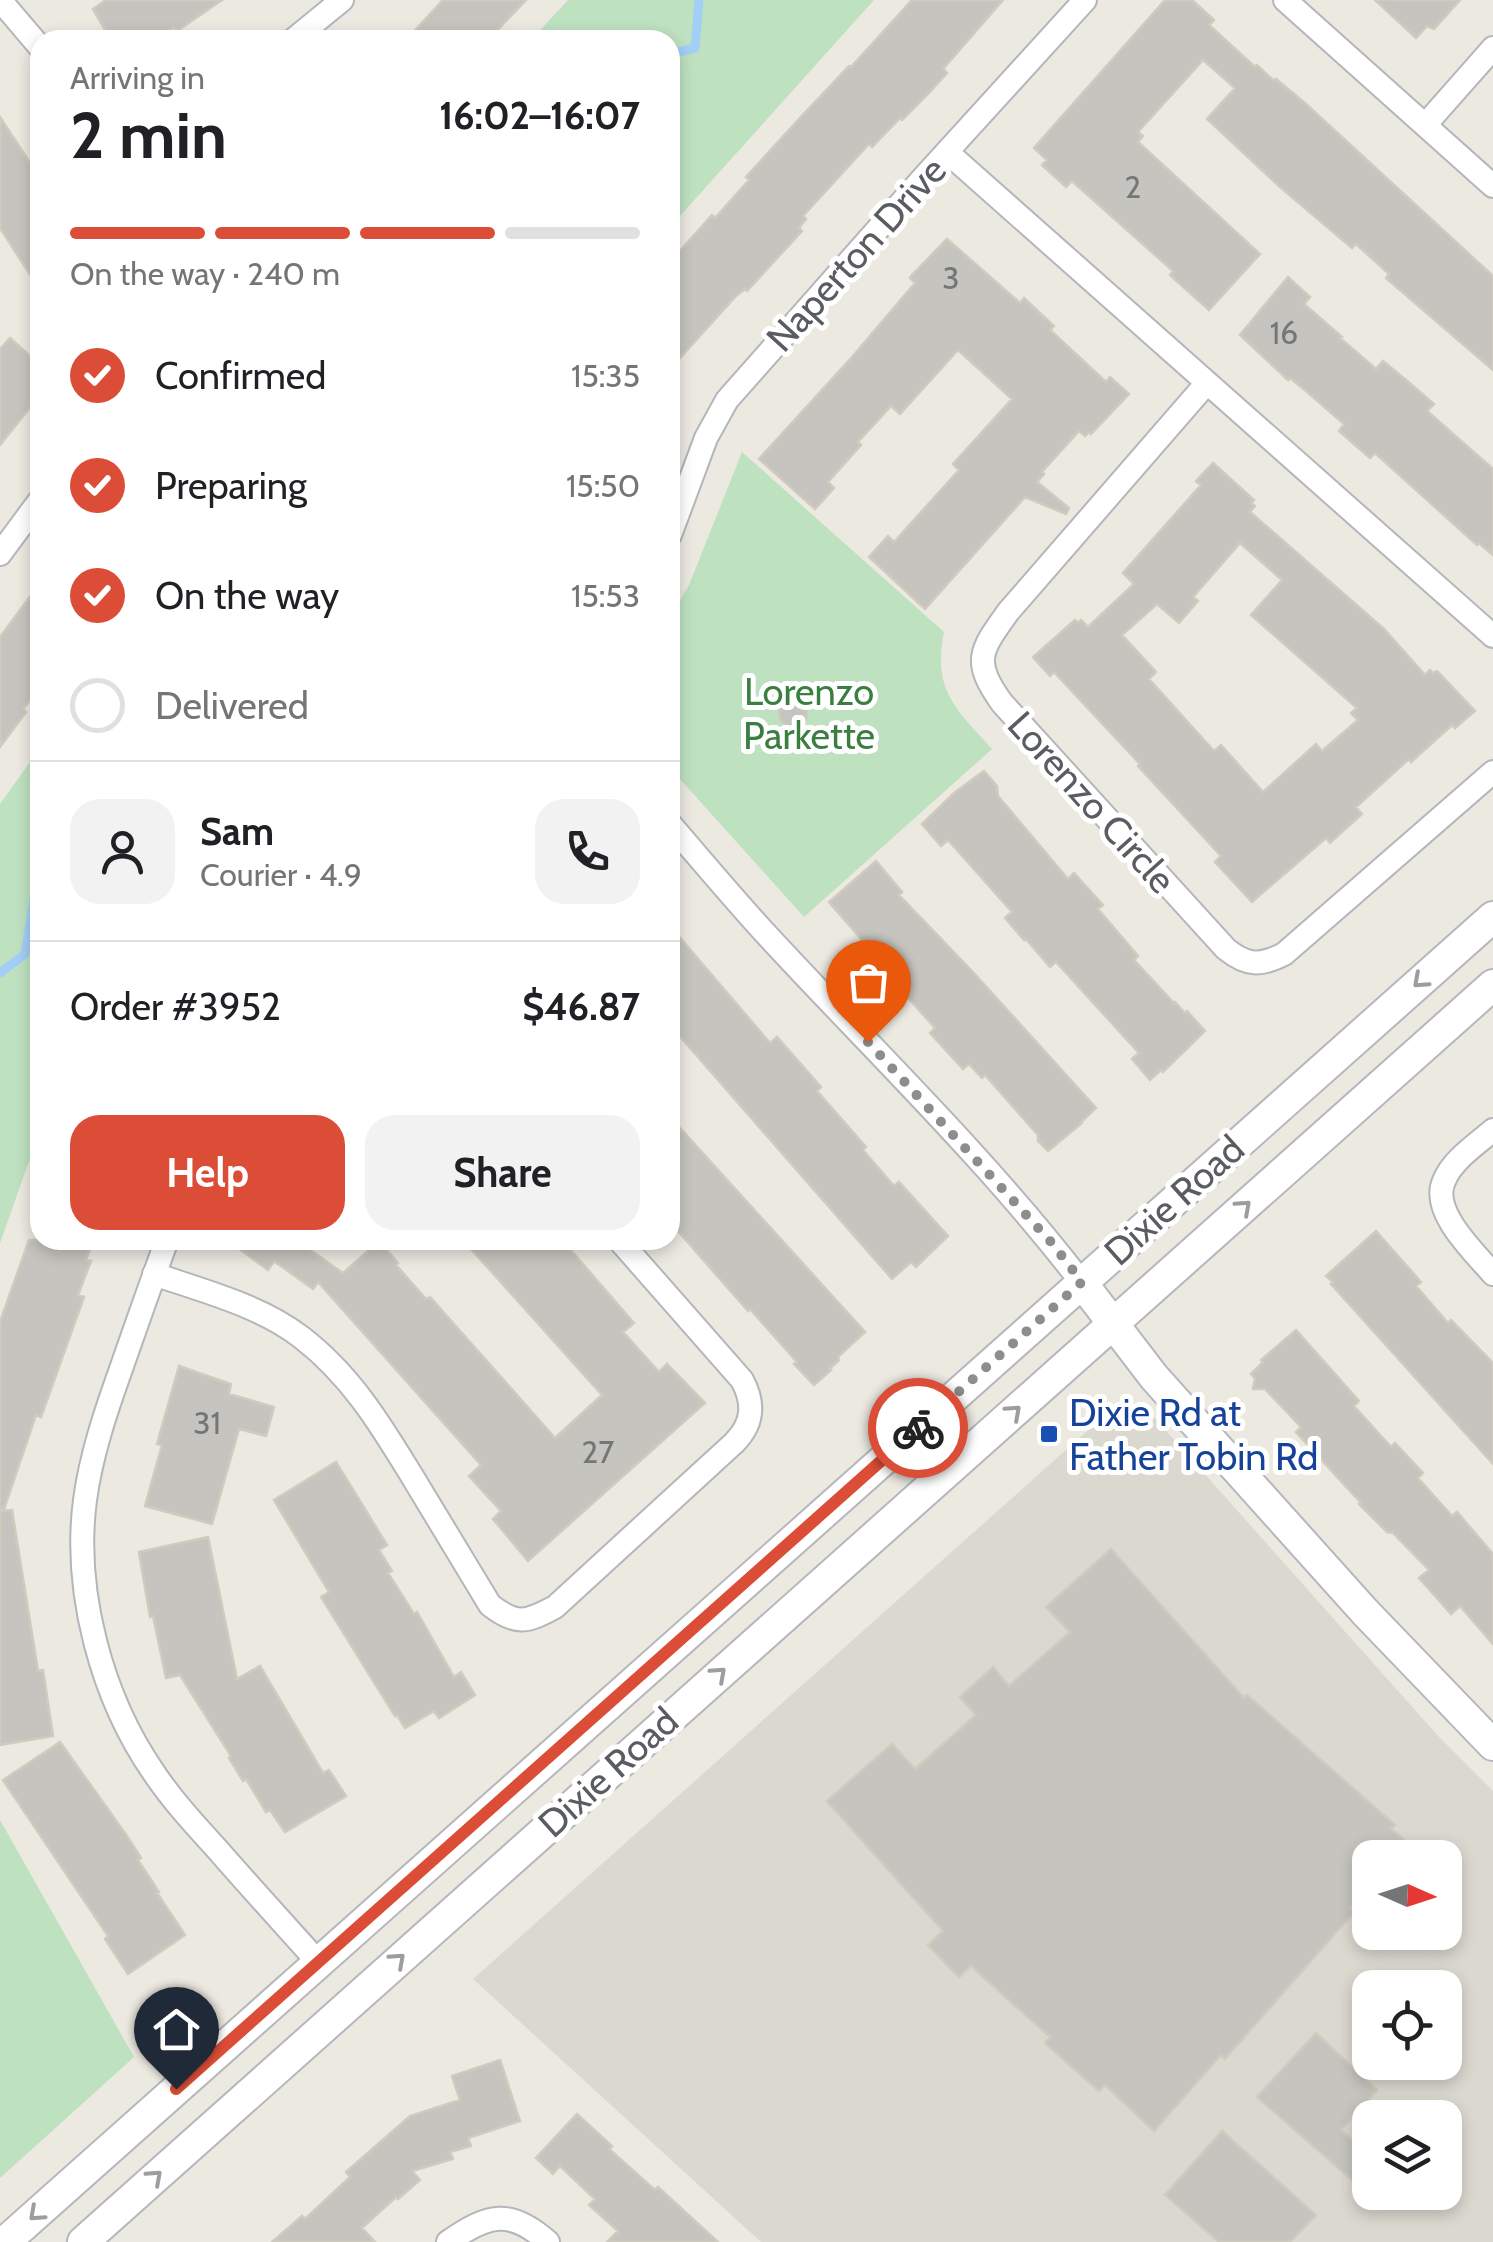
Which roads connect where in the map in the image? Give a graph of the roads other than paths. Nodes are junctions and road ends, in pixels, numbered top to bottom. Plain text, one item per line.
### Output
1 (0, 0) edge
2 (342, 0) edge
3 (1085, 0) edge
4 (1285, 0) edge
5 (305, 30) edge
6 (30, 36) edge
7 (1493, 48) edge
8 (1426, 124) junction
9 (947, 152) junction
10 (1493, 186) edge
11 (1206, 384) junction
12 (680, 508) edge
13 (30, 514) edge
14 (0, 554) edge
15 (1493, 636) edge
16 (1493, 772) edge
17 (680, 835) edge
18 (1493, 917) edge
19 (1493, 984) edge
20 (1493, 1130) edge
21 (162, 1250) edge
22 (628, 1250) edge
23 (154, 1274) junction
24 (1493, 1274) edge
25 (1082, 1282) junction
26 (1113, 1324) junction
27 (1493, 1745) edge
28 (318, 1962) junction
29 (6, 2242) edge
30 (83, 2242) edge
31 (448, 2242) edge
32 (548, 2242) edge

1 - 6 street
2 - 5 street
3 - 9 street, Naperton Drive
4 - 8 street
7 - 8 street
8 - 10 street
9 - 11 street
9 - 12 street, Naperton Drive
11 - 15 street
11 - 16 street, Lorenzo Circle
13 - 14 street
17 - 25 street
18 -> 25 main road, Dixie Road
26 -> 19 main road, Dixie Road
20 - 24 street
21 - 23 street
22 - 23 street
23 - 28 street
25 - 26 main road
25 - 28 main road, Dixie Road
26 - 27 main road
30 -> 26 main road, Dixie Road
28 -> 29 main road, Dixie Road
31 - 32 street

